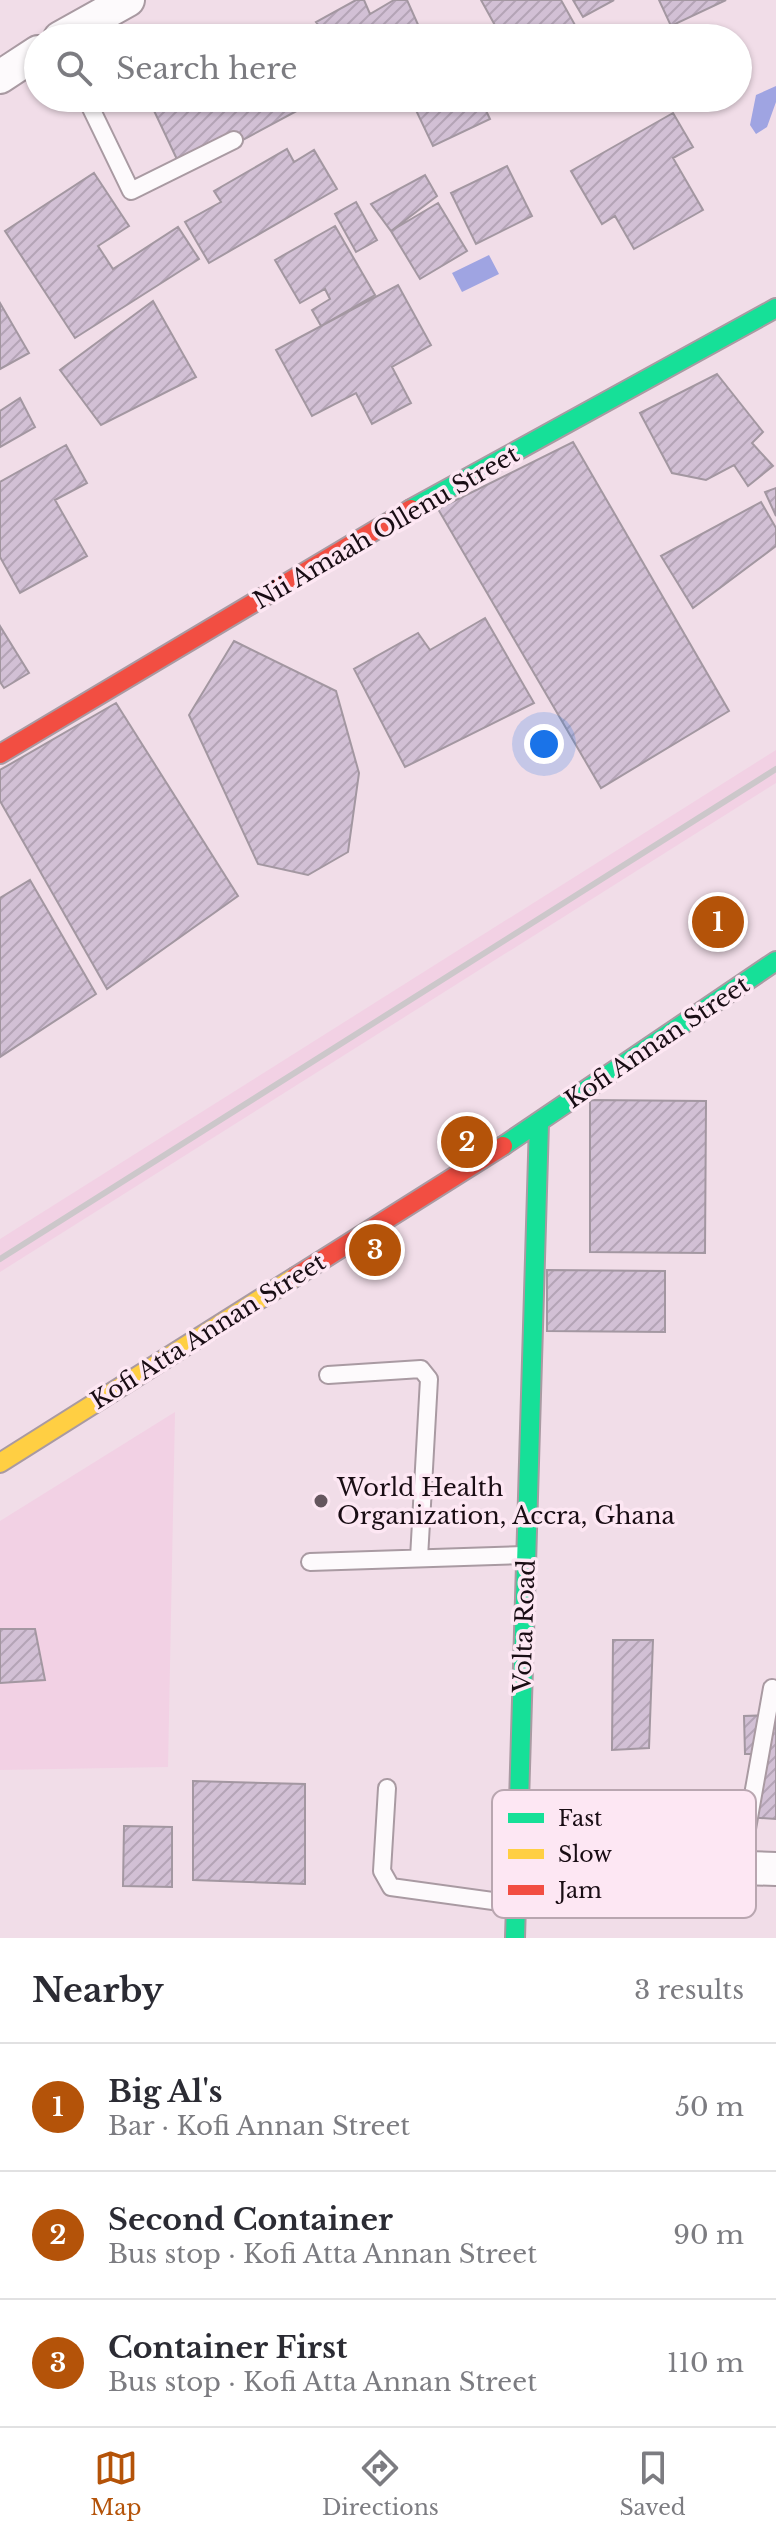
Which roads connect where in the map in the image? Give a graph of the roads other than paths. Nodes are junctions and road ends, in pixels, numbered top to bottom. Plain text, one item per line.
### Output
1 (128, 0) edge
2 (85, 24) edge
3 (24, 61) edge
4 (0, 77) edge
5 (93, 112) edge
6 (234, 140) dead end
7 (776, 308) edge
8 (0, 754) edge
9 (776, 961) edge
10 (539, 1123) junction
11 (328, 1375) dead end
12 (0, 1463) edge
13 (526, 1555) junction
14 (419, 1558) junction
15 (310, 1562) dead end
16 (772, 1688) dead end
17 (387, 1788) dead end
18 (520, 1790) edge
19 (754, 1790) edge
20 (756, 1868) edge
21 (776, 1869) edge
22 (492, 1901) edge
23 (516, 1918) edge
24 (515, 1938) edge

1 - 2 street
3 - 4 street
5 - 6 lane
7 - 8 street, Nii Amaah Ollenu Street
9 - 10 street, Kofi Annan Street
10 - 12 street, Kofi Atta Annan Street
10 - 13 street, Volta Road
11 - 14 lane
13 - 14 lane
13 - 18 street, Volta Road
14 - 15 lane
16 - 19 lane
17 - 22 lane
20 - 21 street
23 - 24 street, Volta Road

